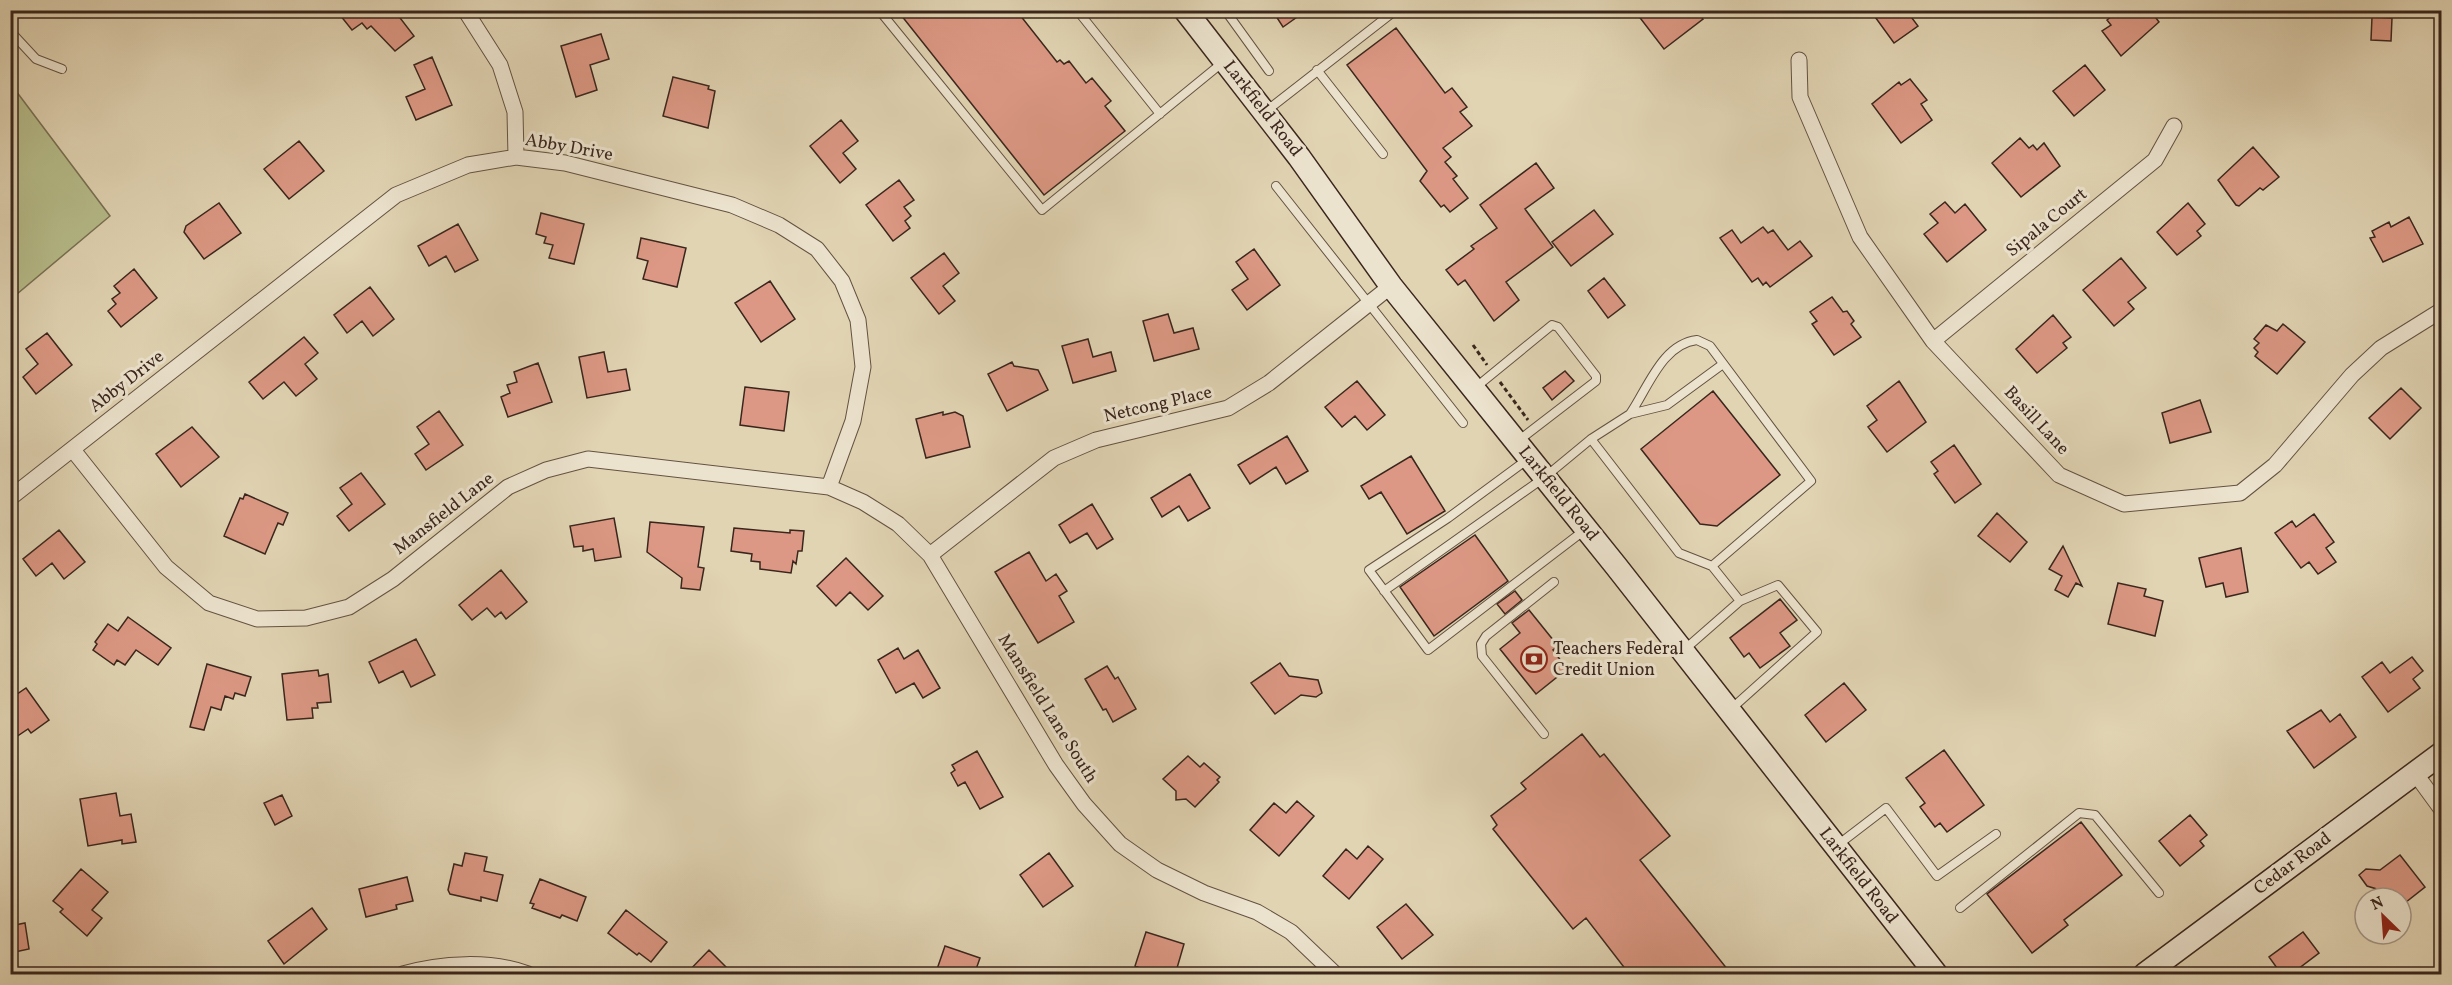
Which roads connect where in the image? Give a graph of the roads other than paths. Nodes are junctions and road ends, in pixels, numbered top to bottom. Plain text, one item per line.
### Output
1 (465, 10) edge
2 (879, 10) edge
3 (1077, 10) edge
4 (1225, 10) edge
5 (1189, 12) edge
6 (1392, 13) dead end
7 (10, 31) edge
8 (1799, 60) dead end
9 (1224, 61) junction
10 (62, 69) dead end
11 (1317, 70) junction
12 (1269, 71) dead end
13 (1264, 113) junction
14 (1160, 114) junction
15 (2174, 126) dead end
16 (1383, 154) dead end
17 (516, 157) junction
18 (1276, 186) dead end
19 (1392, 286) junction
20 (1369, 304) junction
21 (2442, 310) edge
22 (1933, 341) junction
23 (1724, 364) junction
24 (1474, 389) junction
25 (1630, 414) junction
26 (1463, 423) dead end
27 (1591, 439) junction
28 (1527, 443) junction
29 (73, 450) junction
30 (1545, 477) junction
31 (829, 488) junction
32 (10, 498) edge
33 (1586, 529) junction
34 (930, 555) junction
35 (1713, 566) junction
36 (1554, 582) dead end
37 (1384, 591) junction
38 (1740, 601) junction
39 (1683, 651) junction
40 (1728, 711) junction
41 (1544, 734) dead end
42 (2442, 753) edge
43 (2415, 773) junction
44 (2442, 810) edge
45 (1996, 834) dead end
46 (1835, 847) junction
47 (2159, 893) dead end
48 (1960, 908) dead end
49 (403, 975) edge
50 (528, 975) edge
51 (1335, 975) edge
52 (1936, 975) edge
53 (2145, 975) edge

1 - 17 street
2 - 14 lane
3 - 14 lane
4 - 12 lane
5 - 9 main road, Larkfield Road
6 - 11 lane
7 - 10 lane
8 - 22 street, Basill Lane
9 - 13 main road, Larkfield Road
9 - 14 lane
11 - 13 lane
11 - 16 lane
13 - 19 main road, Larkfield Road
15 - 22 street, Sipala Court
17 - 29 street, Abby Drive
17 - 31 street, Abby Drive
18 - 20 lane
19 - 20 street, Netcong Place
19 - 24 main road, Larkfield Road
20 - 26 lane
20 - 34 street, Netcong Place
21 - 22 street, Basill Lane
23 - 25 lane
23 - 25 lane
23 - 35 lane
24 - 28 main road, Larkfield Road
24 - 28 lane
25 - 27 lane
27 - 30 lane
27 - 35 lane
28 - 30 main road, Larkfield Road
28 - 37 lane
29 - 31 street, Mansfield Lane
29 - 32 street, Abby Drive
30 - 33 main road, Larkfield Road
30 - 37 lane
31 - 34 street, Mansfield Lane
33 - 37 lane
33 - 39 main road, Larkfield Road
34 - 51 street, Mansfield Lane South
35 - 38 lane
36 - 41 lane
38 - 39 lane
38 - 40 lane
39 - 40 main road, Larkfield Road
40 - 46 main road, Larkfield Road
42 - 43 main road, Cedar Road
43 - 44 street
43 - 53 main road, Cedar Road
45 - 46 lane
46 - 52 main road, Larkfield Road
47 - 48 lane
49 - 50 street

